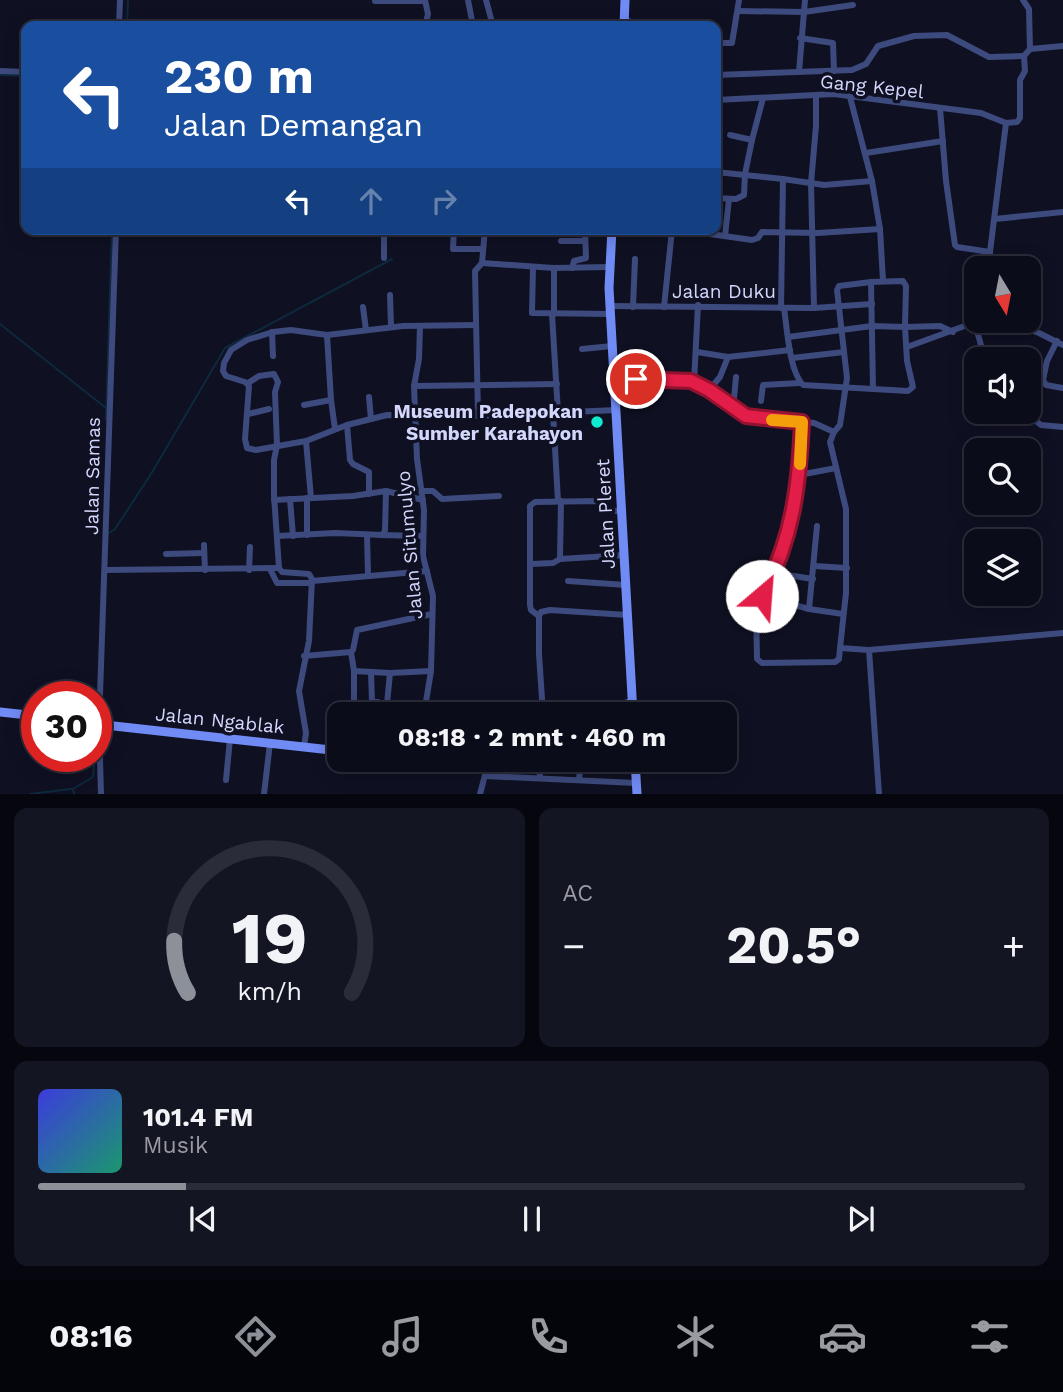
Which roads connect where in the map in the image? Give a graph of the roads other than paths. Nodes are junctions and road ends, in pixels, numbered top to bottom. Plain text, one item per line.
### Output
1 (120, 0) edge
2 (468, 0) edge
3 (486, 0) edge
4 (625, 0) edge
5 (739, 0) edge
6 (805, 0) edge
7 (836, 0) edge
8 (1023, 0) edge
9 (375, 1) edge
10 (412, 1) edge
11 (425, 1) edge
12 (853, 5) dead end
13 (835, 9) junction
14 (737, 11) junction
15 (804, 12) junction
16 (119, 21) edge
17 (426, 21) edge
18 (472, 21) edge
19 (492, 21) edge
20 (624, 21) edge
21 (800, 38) junction
22 (721, 43) edge
23 (1063, 47) edge
24 (1030, 49) junction
25 (1024, 57) junction
26 (0, 71) edge
27 (834, 71) junction
28 (21, 72) edge
29 (799, 72) junction
30 (721, 75) edge
31 (816, 95) junction
32 (850, 97) junction
33 (764, 98) junction
34 (721, 100) edge
35 (940, 108) junction
36 (1006, 123) junction
37 (730, 135) dead end
38 (752, 140) junction
39 (943, 141) junction
40 (866, 153) junction
41 (721, 172) edge
42 (745, 174) junction
43 (783, 178) junction
44 (872, 181) junction
45 (811, 183) junction
46 (721, 198) edge
47 (729, 199) junction
48 (1063, 212) edge
49 (995, 219) junction
50 (880, 229) junction
51 (782, 232) junction
52 (812, 233) junction
53 (116, 235) edge
54 (384, 235) edge
55 (454, 235) edge
56 (484, 235) edge
57 (585, 235) edge
58 (611, 235) edge
59 (670, 235) edge
60 (720, 235) edge
61 (725, 236) junction
62 (561, 241) dead end
63 (585, 241) junction
64 (482, 249) junction
65 (990, 253) junction
66 (990, 256) edge
67 (384, 258) dead end
68 (635, 259) dead end
69 (482, 263) junction
70 (533, 267) junction
71 (608, 267) junction
72 (554, 268) junction
73 (572, 268) junction
74 (883, 281) junction
75 (871, 282) junction
76 (390, 295) dead end
77 (872, 304) junction
78 (698, 305) junction
79 (838, 306) junction
80 (363, 307) dead end
81 (633, 307) junction
82 (664, 307) junction
83 (783, 308) junction
84 (814, 308) junction
85 (610, 310) junction
86 (553, 314) junction
87 (476, 325) junction
88 (419, 326) junction
89 (872, 326) junction
90 (391, 327) junction
91 (905, 327) junction
92 (964, 328) edge
93 (366, 330) junction
94 (840, 330) junction
95 (272, 332) junction
96 (953, 332) junction
97 (1041, 333) edge
98 (327, 335) junction
99 (788, 337) junction
100 (1060, 343) edge
101 (612, 346) junction
102 (907, 347) junction
103 (582, 349) dead end
104 (790, 350) junction
105 (697, 352) junction
106 (844, 352) junction
107 (273, 356) dead end
108 (728, 357) junction
109 (792, 358) junction
110 (736, 377) dead end
111 (615, 379) junction
112 (1041, 379) edge
113 (694, 382) junction
114 (1041, 382) edge
115 (248, 383) junction
116 (800, 383) junction
117 (557, 384) junction
118 (414, 386) junction
119 (478, 386) junction
120 (846, 388) junction
121 (873, 388) junction
122 (1063, 388) edge
123 (709, 390) junction
124 (369, 397) dead end
125 (331, 400) junction
126 (761, 401) dead end
127 (304, 405) dead end
128 (269, 409) dead end
129 (733, 409) junction
130 (617, 411) junction
131 (555, 413) junction
132 (248, 414) junction
133 (415, 416) junction
134 (478, 416) junction
135 (371, 419) junction
136 (802, 422) junction
137 (1040, 424) edge
138 (347, 425) junction
139 (1063, 427) edge
140 (335, 429) junction
141 (834, 432) junction
142 (306, 440) junction
143 (277, 445) junction
144 (836, 468) junction
145 (799, 475) junction
146 (386, 491) junction
147 (422, 491) junction
148 (369, 494) junction
149 (499, 496) dead end
150 (309, 498) junction
151 (290, 499) junction
152 (275, 500) junction
153 (423, 500) junction
154 (559, 501) junction
155 (623, 512) junction
156 (817, 526) dead end
157 (307, 535) junction
158 (367, 535) junction
159 (277, 536) junction
160 (293, 536) junction
161 (380, 536) junction
162 (423, 536) junction
163 (204, 545) dead end
164 (250, 547) dead end
165 (204, 553) junction
166 (166, 554) dead end
167 (625, 555) junction
168 (560, 559) junction
169 (531, 564) junction
170 (814, 566) junction
171 (279, 568) junction
172 (847, 568) junction
173 (270, 569) junction
174 (105, 570) junction
175 (205, 570) junction
176 (249, 570) junction
177 (427, 571) junction
178 (774, 573) junction
179 (368, 575) junction
180 (813, 579) junction
181 (568, 580) dead end
182 (312, 582) junction
183 (626, 585) junction
184 (762, 596) junction
185 (810, 609) junction
186 (432, 614) junction
187 (843, 614) junction
188 (627, 615) junction
189 (539, 616) junction
190 (1063, 633) edge
191 (840, 648) junction
192 (869, 650) junction
193 (351, 652) junction
194 (304, 656) junction
195 (354, 671) junction
196 (431, 671) junction
197 (371, 672) junction
198 (390, 673) junction
199 (100, 681) edge
200 (354, 702) edge
201 (372, 702) edge
202 (387, 702) edge
203 (426, 702) edge
204 (542, 702) edge
205 (632, 702) edge
206 (0, 712) edge
207 (21, 714) edge
208 (112, 726) edge
209 (230, 739) junction
210 (270, 743) junction
211 (304, 747) junction
212 (327, 750) edge
213 (100, 772) edge
214 (486, 772) edge
215 (540, 772) edge
216 (580, 772) edge
217 (485, 776) junction
218 (540, 778) junction
219 (226, 780) dead end
220 (579, 780) junction
221 (635, 786) edge
222 (101, 793) edge
223 (264, 793) edge
224 (480, 793) edge
225 (879, 793) edge

1 - 16 street
2 - 18 street
3 - 19 street
4 - 20 main road
5 - 14 street
6 - 15 street
7 - 13 street
8 - 24 street
9 - 10 street
10 - 11 street
11 - 17 street
12 - 13 street
13 - 15 street
14 - 15 street
14 - 22 street
15 - 21 street
21 - 27 street
21 - 29 street
23 - 24 street
24 - 25 street
25 - 27 street
25 - 36 street
26 - 28 street
27 - 29 street
29 - 30 street
31 - 32 street, Gang Kepel
31 - 33 street, Gang Kepel
31 - 45 street
32 - 35 street, Gang Kepel
32 - 40 street
33 - 34 street, Gang Kepel
33 - 38 street
35 - 36 street, Gang Kepel
35 - 39 street
36 - 49 street
37 - 38 street
38 - 42 street
39 - 40 street
39 - 65 street
40 - 44 street
41 - 42 street
42 - 43 street
42 - 47 street
43 - 45 street
43 - 51 street
44 - 45 street
44 - 50 street
45 - 52 street
46 - 47 street
47 - 61 street
48 - 49 street
49 - 65 street
50 - 52 street
50 - 74 street
51 - 52 street
51 - 61 street
51 - 83 street
52 - 84 street
53 - 174 street, Jalan Samas
54 - 67 street
55 - 64 street
56 - 64 street
57 - 63 street
58 - 71 main road, Jalan Pleret
59 - 82 street
60 - 61 street
62 - 63 street
63 - 73 street
64 - 69 street
65 - 66 street
68 - 81 street
69 - 70 street
69 - 87 street
70 - 72 street
70 - 86 street
71 - 73 street
71 - 85 main road, Jalan Pleret
72 - 73 street
72 - 86 street
74 - 75 street
74 - 91 street
75 - 77 street
75 - 79 street
76 - 90 street
77 - 79 street, Jalan Duku
77 - 89 street
78 - 82 street, Jalan Duku
78 - 83 street, Jalan Duku
78 - 105 street
79 - 84 street, Jalan Duku
79 - 94 street
80 - 93 street
81 - 82 street, Jalan Duku
81 - 85 street, Jalan Duku
83 - 84 street, Jalan Duku
83 - 99 street
85 - 86 street, Jalan Duku
85 - 101 main road, Jalan Pleret
86 - 117 street
87 - 88 street
87 - 119 street
88 - 90 street
88 - 118 street, Jalan Situmulyo
89 - 91 street
89 - 94 street
89 - 121 street
90 - 93 street
91 - 96 street
91 - 102 street
92 - 96 street
93 - 98 street
94 - 99 street
94 - 106 street
95 - 98 street
95 - 107 street
95 - 115 street
96 - 102 street
97 - 100 street
98 - 125 street
99 - 104 street
100 - 112 street
101 - 103 street
101 - 111 main road, Jalan Pleret
102 - 121 street
104 - 108 street
104 - 109 street
105 - 108 street
105 - 113 street
106 - 109 street
106 - 120 street
108 - 123 street
109 - 116 street
110 - 129 street
111 - 113 street
111 - 130 main road, Jalan Pleret
113 - 123 street
114 - 122 street
115 - 132 street
115 - 143 street
116 - 120 street
116 - 126 street
117 - 119 street
117 - 131 street
118 - 119 street
118 - 133 street, Jalan Situmulyo
119 - 134 street
120 - 121 street
120 - 141 street
123 - 129 street
124 - 135 street
125 - 127 street
125 - 140 street
128 - 132 street
129 - 136 street
130 - 131 street
130 - 155 main road, Jalan Pleret
131 - 134 street
131 - 154 street
132 - 143 street
133 - 134 street
133 - 135 street
133 - 147 street, Jalan Situmulyo
135 - 138 street
136 - 141 street
136 - 145 street
137 - 139 street
138 - 140 street
138 - 148 street
140 - 142 street
141 - 144 street
142 - 143 street
142 - 150 street
143 - 152 street
144 - 145 street
144 - 172 street
145 - 178 street
146 - 148 street
146 - 153 street
146 - 161 street
147 - 149 street
147 - 153 street, Jalan Situmulyo
148 - 150 street
150 - 151 street
150 - 157 street
151 - 152 street
151 - 160 street
152 - 159 street
153 - 162 street, Jalan Situmulyo
154 - 155 street
154 - 168 street
154 - 169 street
155 - 167 main road, Jalan Pleret
156 - 170 street
157 - 158 street
157 - 160 street
158 - 161 street
158 - 179 street
159 - 160 street
159 - 171 street
161 - 162 street
162 - 177 street, Jalan Situmulyo
163 - 165 street
164 - 176 street
165 - 166 street
165 - 175 street
167 - 168 street
167 - 183 main road, Jalan Pleret
168 - 169 street
169 - 189 street
170 - 172 street
170 - 180 street
171 - 173 street
171 - 182 street
172 - 187 street
173 - 176 street
173 - 182 street
174 - 175 street
174 - 199 street, Jalan Samas
175 - 176 street
177 - 179 street
177 - 186 street, Jalan Situmulyo
178 - 180 street
178 - 184 street
179 - 182 street
180 - 185 street
181 - 183 street
182 - 194 street
183 - 188 main road, Jalan Pleret
184 - 185 street
184 - 191 street
185 - 187 street
186 - 193 street
186 - 196 street, Jalan Situmulyo
187 - 191 street
188 - 189 street
188 - 205 main road, Jalan Pleret
189 - 204 street
190 - 192 street
191 - 192 street
192 - 225 street
193 - 194 street
193 - 195 street
194 - 211 street
195 - 197 street
195 - 200 street
196 - 198 street
196 - 203 street, Jalan Situmulyo
197 - 198 street
197 - 201 street
198 - 202 street
206 - 207 main road
208 - 209 main road, Jalan Ngablak
209 - 210 main road, Jalan Ngablak
209 - 219 street
210 - 211 main road, Jalan Ngablak
210 - 223 street
211 - 212 main road, Jalan Ngablak
213 - 222 street, Jalan Samas
214 - 217 street
215 - 218 street
216 - 220 street
217 - 218 street
217 - 224 street
218 - 220 street
220 - 221 street

